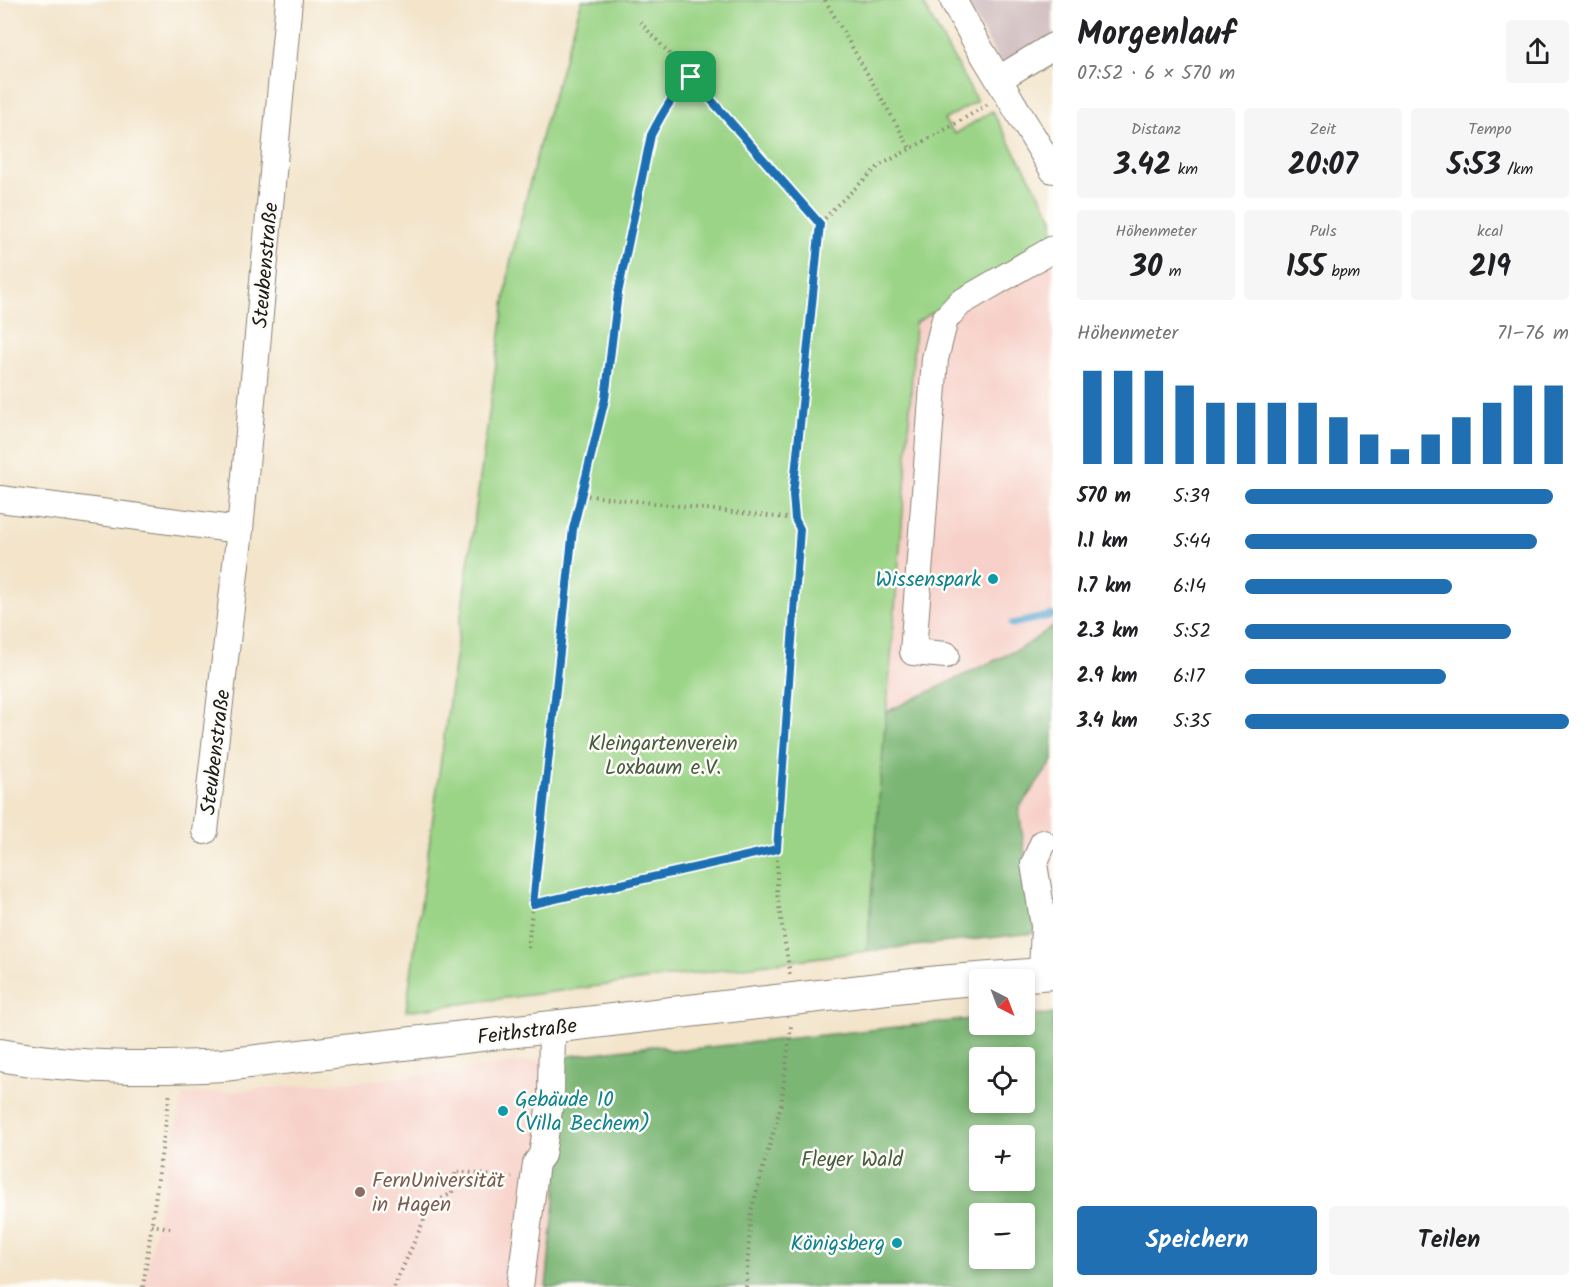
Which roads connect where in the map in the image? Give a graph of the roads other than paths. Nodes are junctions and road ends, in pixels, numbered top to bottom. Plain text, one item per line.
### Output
1 (289, 0) edge
2 (953, 0) edge
3 (1053, 46) edge
4 (1002, 86) junction
5 (1053, 170) edge
6 (1053, 249) edge
7 (0, 499) edge
8 (240, 530) junction
9 (946, 655) dead end
10 (206, 831) dead end
11 (1043, 843) dead end
12 (1047, 973) edge
13 (552, 1029) junction
14 (0, 1055) edge
15 (520, 1287) edge

1 - 8 street, Steubenstraße
2 - 4 street
3 - 4 street
4 - 5 street
6 - 9 street
7 - 8 street
8 - 10 street, Steubenstraße
11 - 12 street
12 - 13 main road, Feithstraße
13 - 14 main road, Feithstraße
13 - 15 street

